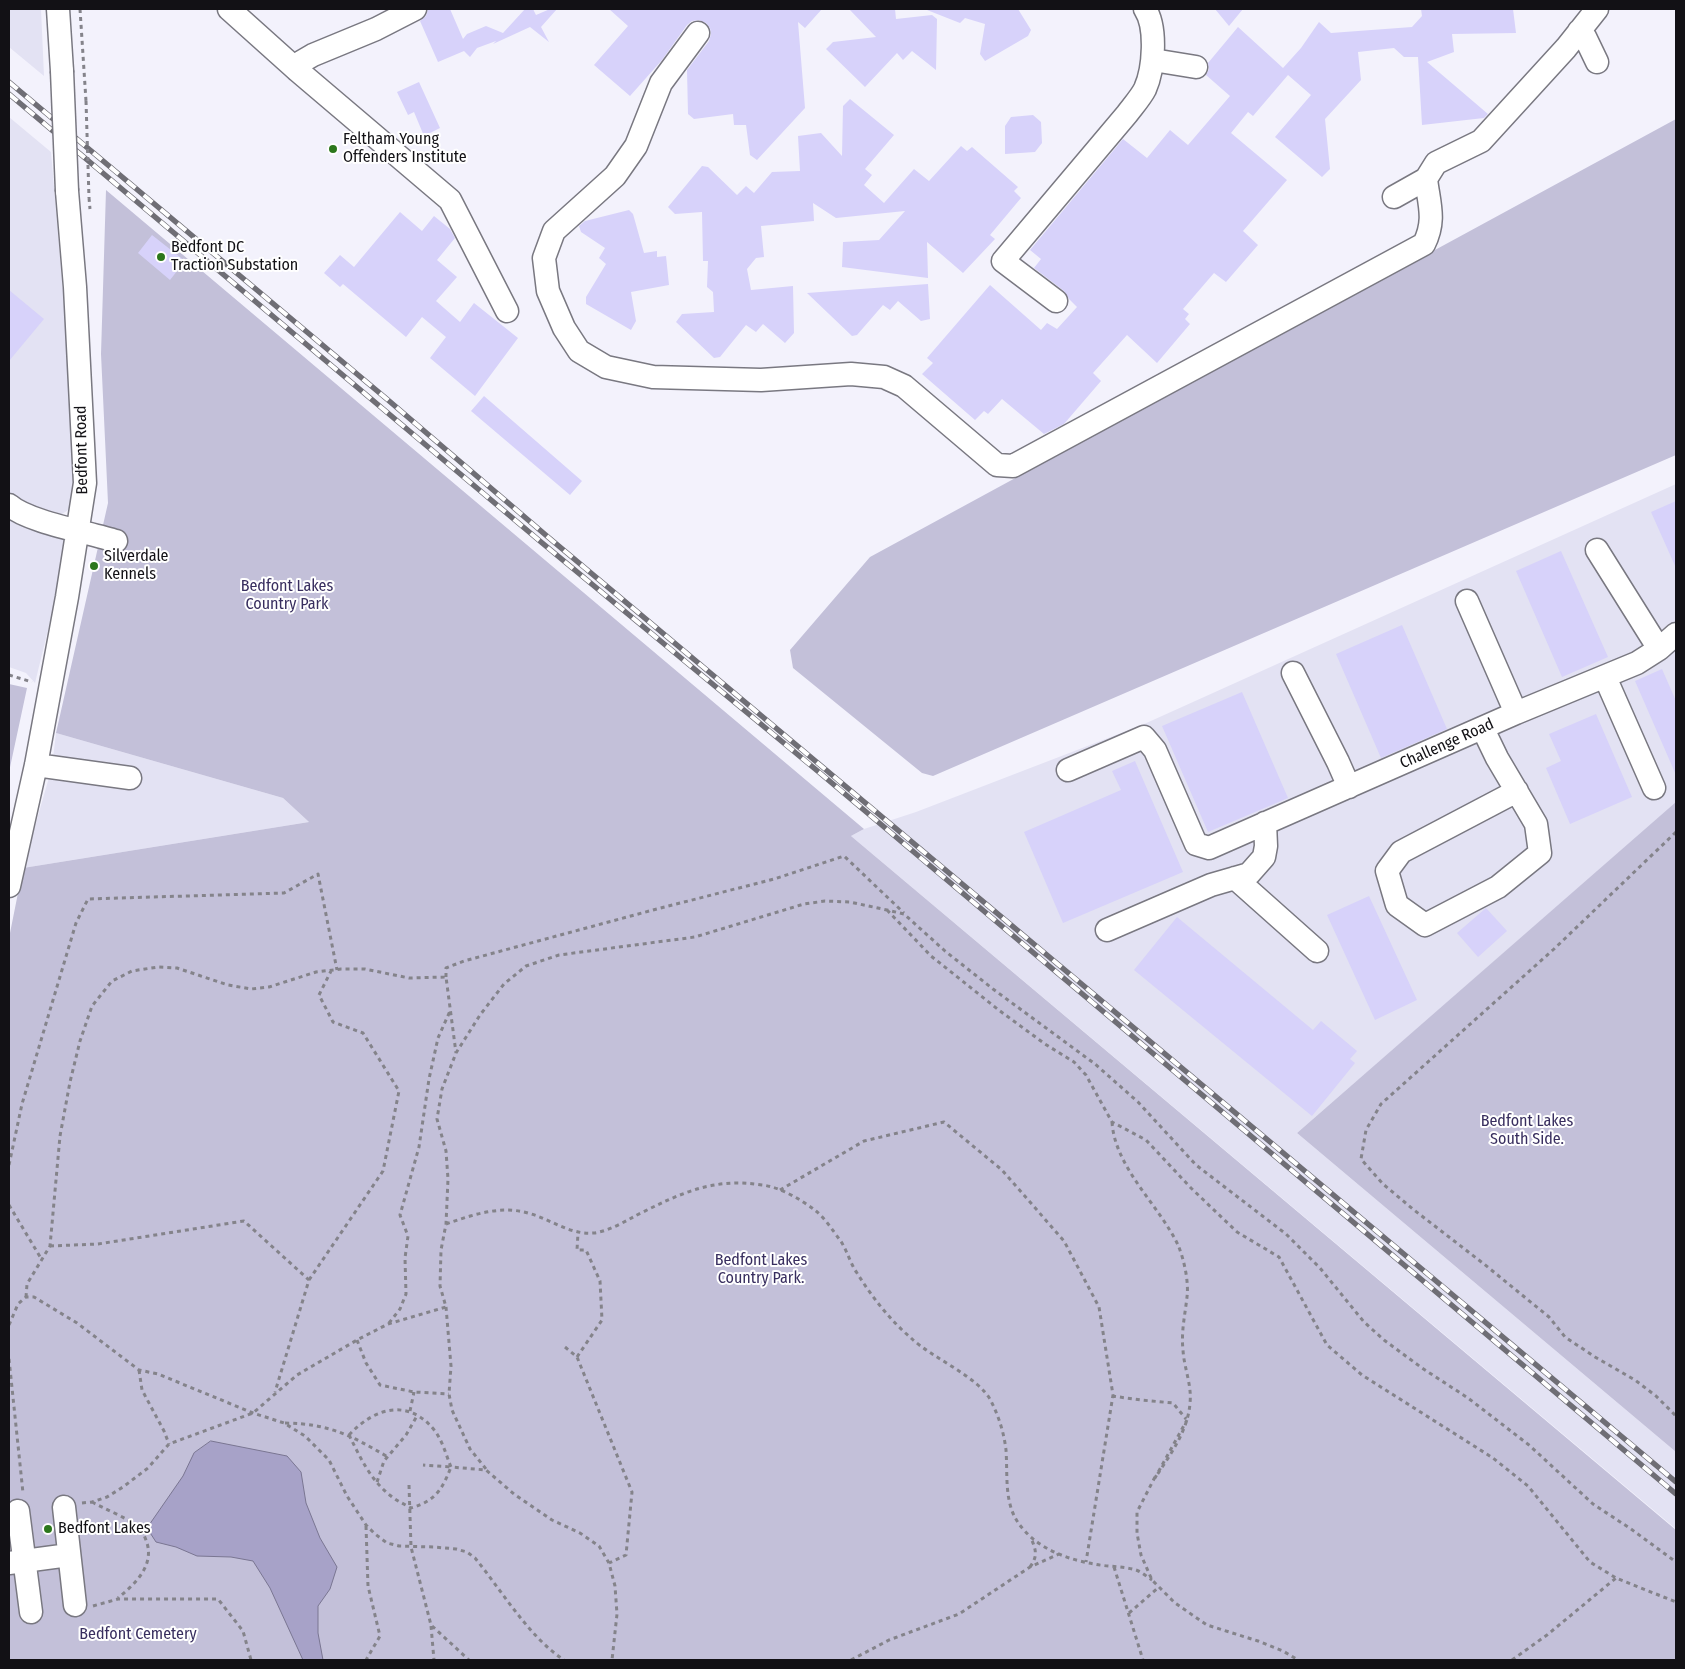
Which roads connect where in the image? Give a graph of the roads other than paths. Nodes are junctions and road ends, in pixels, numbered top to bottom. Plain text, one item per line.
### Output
1 (58, 9) edge
2 (229, 9) edge
3 (416, 9) edge
4 (1145, 9) edge
5 (1597, 9) edge
6 (1579, 31) junction
7 (698, 33) dead end
8 (1153, 60) junction
9 (1597, 62) dead end
10 (1196, 66) dead end
11 (297, 70) junction
12 (1426, 178) junction
13 (1394, 197) dead end
14 (1056, 301) dead end
15 (507, 311) dead end
16 (9, 505) edge
17 (79, 530) junction
18 (116, 540) dead end
19 (1597, 550) dead end
20 (1467, 601) dead end
21 (1671, 639) edge
22 (1293, 673) dead end
23 (1605, 677) junction
24 (1516, 713) junction
25 (1482, 729) junction
26 (36, 764) junction
27 (1068, 770) dead end
28 (130, 778) dead end
29 (1349, 787) junction
30 (1654, 788) dead end
31 (1517, 792) junction
32 (1265, 823) junction
33 (1235, 878) junction
34 (9, 886) edge
35 (1107, 930) dead end
36 (1317, 951) dead end
37 (64, 1507) road end
38 (18, 1511) road end
39 (69, 1555) junction
40 (17, 1562) edge
41 (75, 1605) road end
42 (31, 1612) dead end

1 - 17 street, Bedfont Road, bridge
2 - 11 street
3 - 11 street
4 - 8 street
5 - 6 street
6 - 9 street
6 - 12 street
7 - 12 street
8 - 10 street
8 - 14 street
11 - 15 street
12 - 13 street
16 - 17 street
17 - 18 street
17 - 26 street, Bedfont Road
19 - 21 street
20 - 24 street
21 - 23 street, Challenge Road
22 - 29 street
23 - 24 street, Challenge Road
23 - 30 street
24 - 25 street, Challenge Road
25 - 29 street, Challenge Road
25 - 31 street
26 - 28 street
26 - 34 street, Bedfont Road
27 - 32 street, Challenge Road
29 - 32 street, Challenge Road
31 - 31 street
32 - 33 street
33 - 35 street
33 - 36 street
37 - 39 street
38 - 40 street
39 - 40 street
39 - 41 street
40 - 42 street

